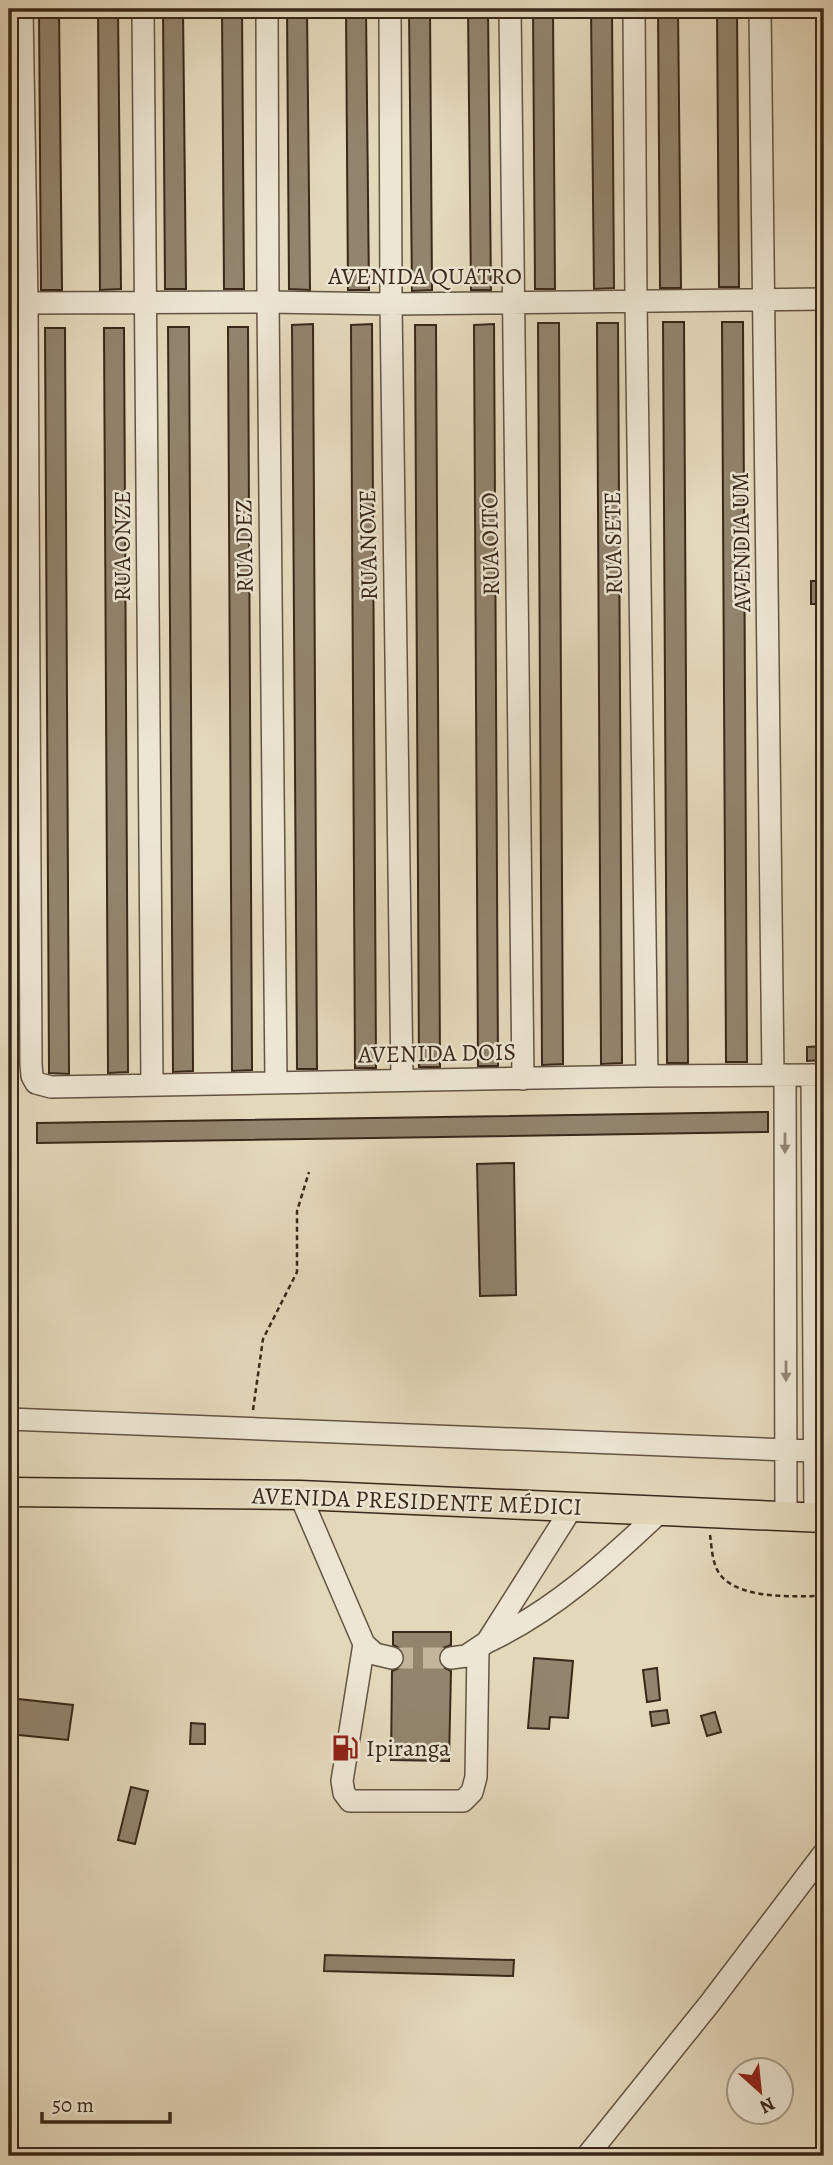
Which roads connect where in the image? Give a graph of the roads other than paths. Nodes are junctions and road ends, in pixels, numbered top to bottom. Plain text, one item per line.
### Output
1 (22, 9) edge
2 (143, 9) edge
3 (267, 9) edge
4 (390, 9) edge
5 (510, 9) edge
6 (635, 9) edge
7 (760, 9) edge
8 (824, 299) edge
9 (765, 301) junction
10 (268, 302) junction
11 (514, 302) junction
12 (636, 302) junction
13 (27, 303) junction
14 (146, 304) junction
15 (391, 304) junction
16 (779, 1075) junction
17 (818, 1075) edge
18 (647, 1076) junction
19 (523, 1079) junction
20 (402, 1080) junction
21 (276, 1082) junction
22 (152, 1084) junction
23 (9, 1419) edge
24 (786, 1449) junction
25 (814, 1451) junction
26 (9, 1492) edge
27 (300, 1495) junction
28 (573, 1506) junction
29 (661, 1511) junction
30 (786, 1516) junction
31 (820, 1517) edge
32 (364, 1644) junction
33 (482, 1646) junction
34 (392, 1658) tunnel mouth
35 (451, 1658) tunnel mouth
36 (824, 1853) edge
37 (587, 2156) edge

1 - 13 street
2 - 14 street, RUA ONZE
3 - 10 street, RUA DEZ
4 - 15 street, RUA NOVE
5 - 11 street, RUA OITO
6 - 12 street, RUA SETE
7 - 9 street, AVENDIA UM
8 - 9 street, AVENIDA QUATRO
9 - 12 street, AVENIDA QUATRO
9 - 16 street, AVENDIA UM
10 - 14 street, AVENIDA QUATRO
10 - 15 street, AVENIDA QUATRO
10 - 21 street, RUA DEZ
11 - 12 street, AVENIDA QUATRO
11 - 15 street, AVENIDA QUATRO
11 - 19 street, RUA OITO
12 - 18 street, RUA SETE
13 - 14 street, AVENIDA QUATRO
13 - 22 street, AVENIDA DOIS
14 - 22 street, RUA ONZE
15 - 20 street, RUA NOVE
16 - 17 street, AVENIDA DOIS
16 - 18 street, AVENIDA DOIS
16 -> 24 street, AVENDIA UM
17 - 25 street
18 - 19 street, AVENIDA DOIS
19 - 20 street, AVENIDA DOIS
20 - 21 street, AVENIDA DOIS
21 - 22 street, AVENIDA DOIS
23 - 24 street
24 - 25 street
24 - 30 street, AVENDIA UM
25 - 31 street
26 - 27 main road, AVENIDA PRESIDENTE MÉDICI
27 - 28 main road, AVENIDA PRESIDENTE MÉDICI
27 - 32 street
28 - 29 main road, AVENIDA PRESIDENTE MÉDICI
28 - 33 street
29 - 30 main road, AVENIDA PRESIDENTE MÉDICI
29 - 33 street
30 - 31 main road, AVENIDA PRESIDENTE MÉDICI
32 - 33 street
32 - 34 street
33 - 35 street
36 - 37 street

